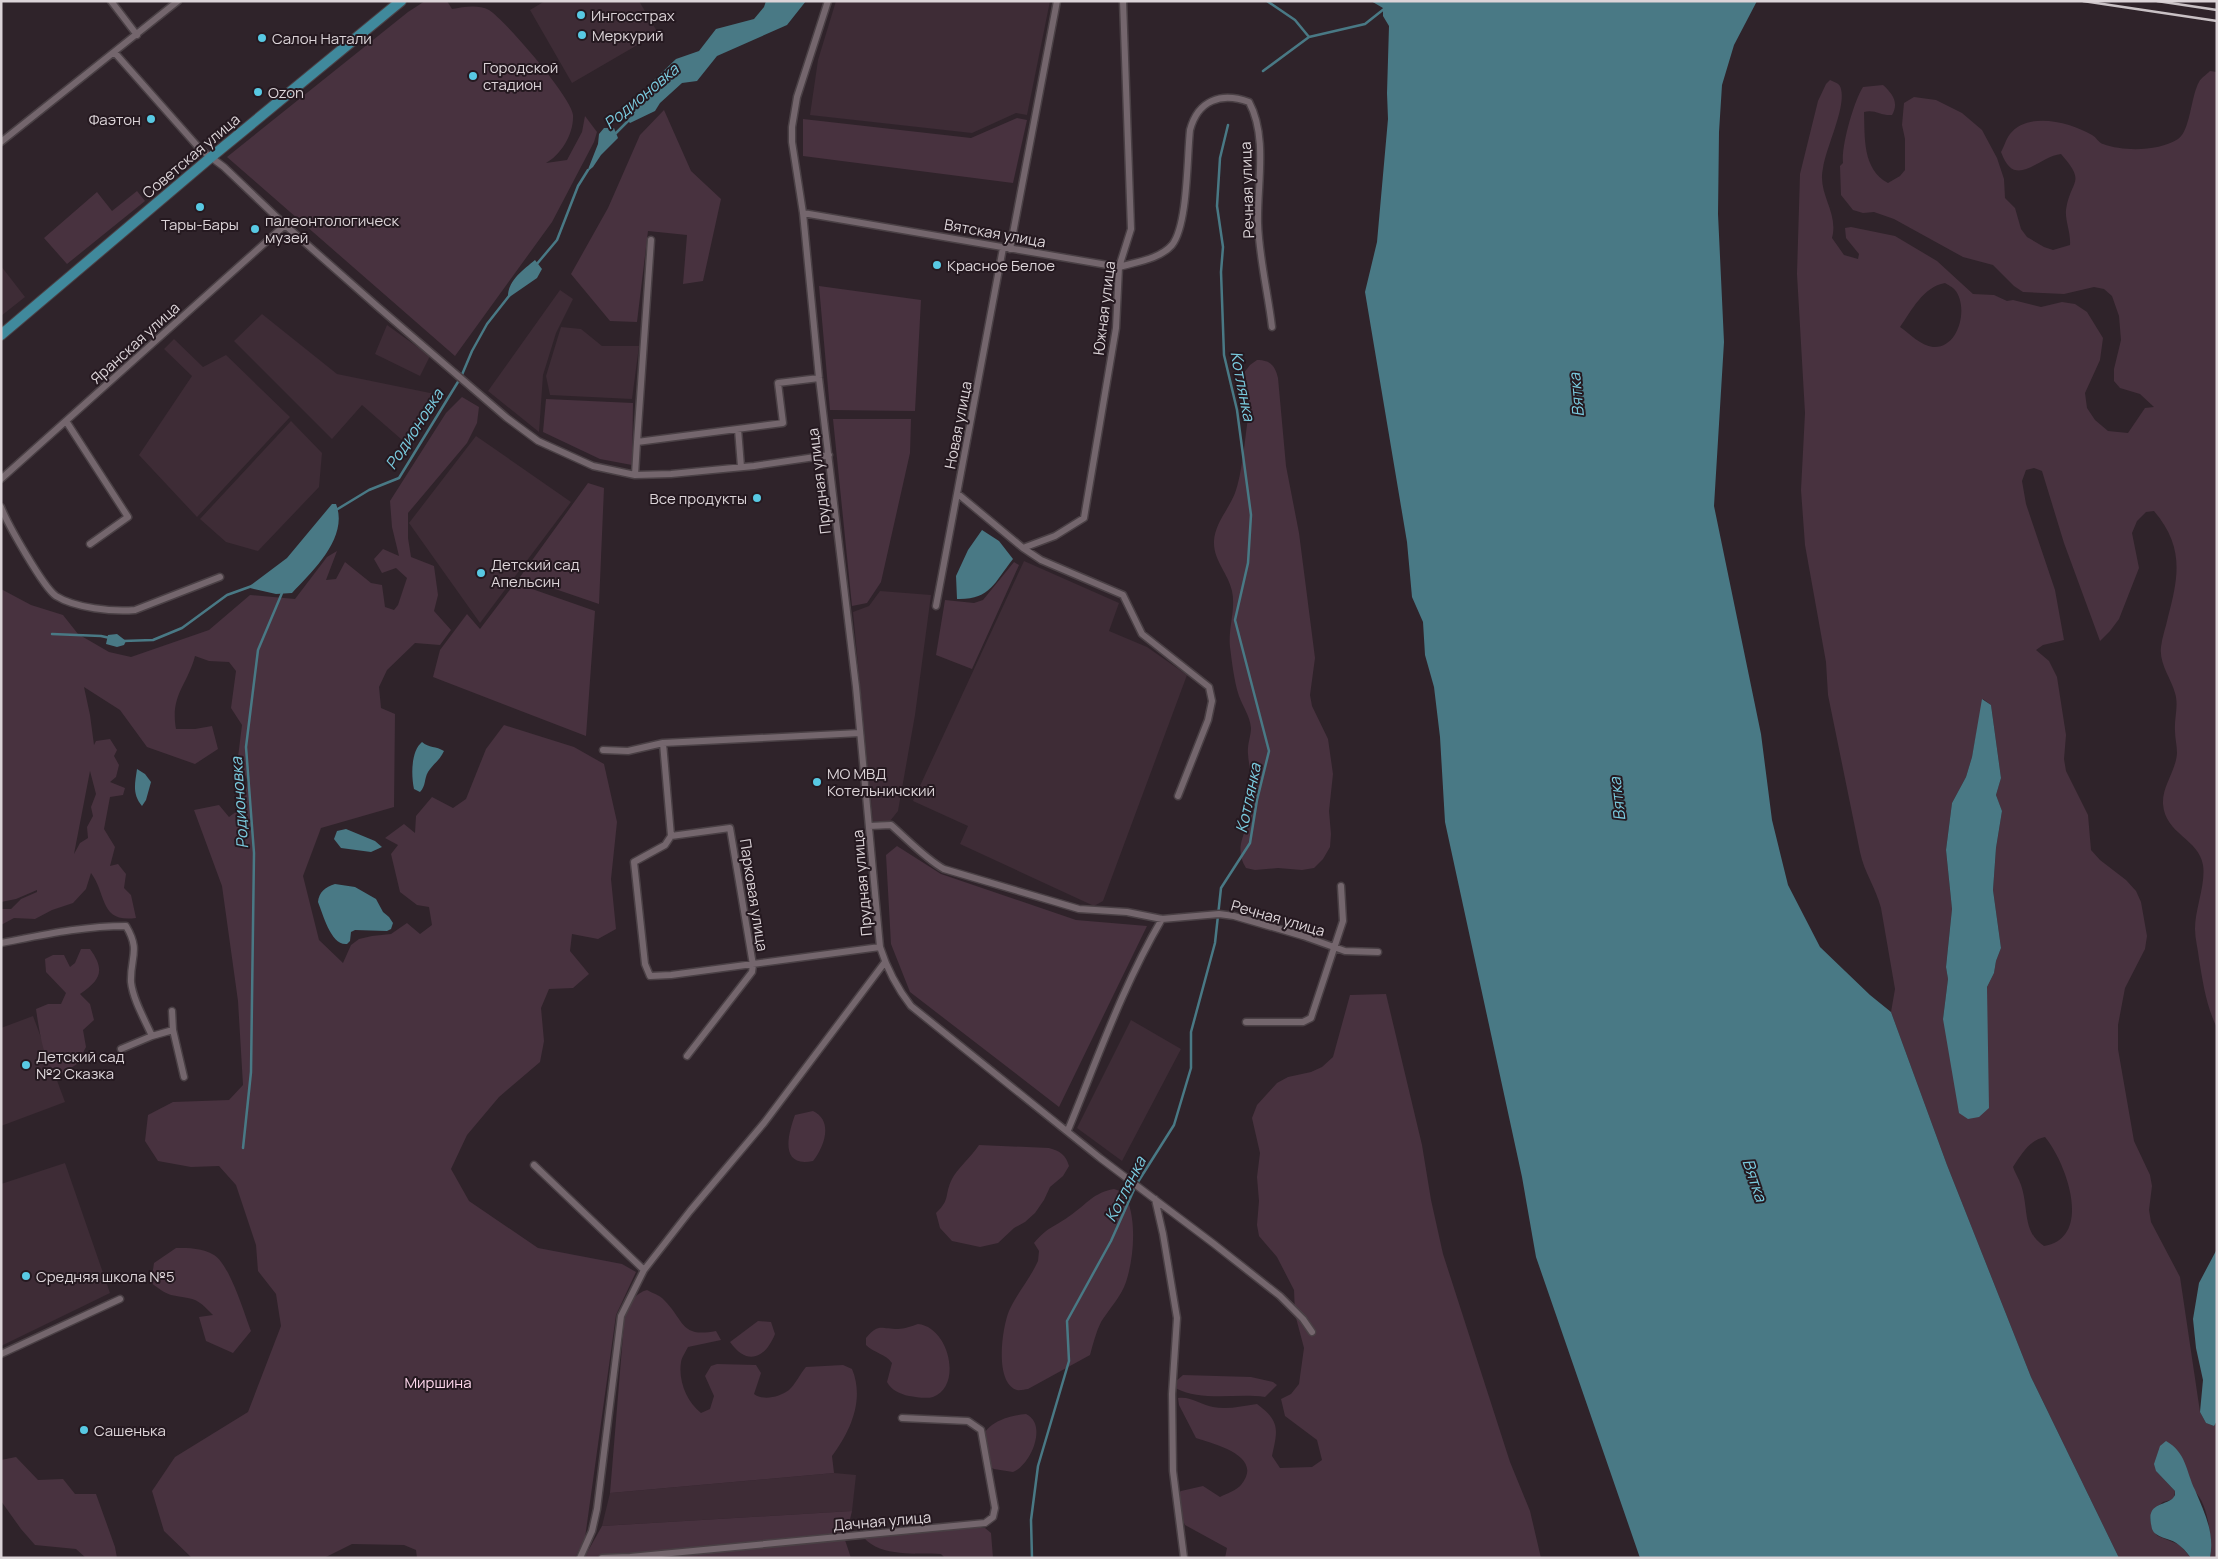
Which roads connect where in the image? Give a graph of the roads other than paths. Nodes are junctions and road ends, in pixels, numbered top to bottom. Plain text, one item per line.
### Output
1 (111, 1) edge
2 (178, 1) edge
3 (402, 1) edge
4 (828, 1) edge
5 (1057, 1) edge
6 (1123, 1) edge
7 (137, 35) junction
8 (115, 53) junction
9 (1254, 112) joint
10 (1, 142) edge
11 (210, 158) junction
12 (803, 213) junction
13 (285, 225) junction
14 (651, 240) dead end
15 (1007, 248) junction
16 (1119, 267) junction
17 (1272, 327) dead end
18 (1, 336) edge
19 (819, 378) junction
20 (66, 421) junction
21 (738, 429) junction
22 (637, 442) junction
23 (829, 455) junction
24 (741, 467) junction
25 (635, 475) junction
26 (1, 478) edge
27 (958, 494) junction
28 (1, 507) edge
29 (90, 544) dead end
30 (1023, 548) junction
31 (220, 577) dead end
32 (936, 606) dead end
33 (860, 733) junction
34 (663, 743) junction
35 (603, 750) dead end
36 (1178, 796) dead end
37 (869, 826) junction
38 (671, 836) junction
39 (1341, 886) dead end
40 (1162, 919) junction
41 (1, 943) edge
42 (880, 947) junction
43 (1333, 948) junction
44 (1378, 952) dead end
45 (884, 962) junction
46 (752, 965) junction
47 (172, 1011) dead end
48 (1246, 1022) dead end
49 (173, 1030) junction
50 (152, 1036) junction
51 (121, 1049) dead end
52 (687, 1056) dead end
53 (184, 1077) dead end
54 (1068, 1130) junction
55 (534, 1165) dead end
56 (1155, 1199) junction
57 (644, 1270) junction
58 (120, 1299) dead end
59 (1312, 1332) dead end
60 (1, 1354) edge
61 (902, 1418) dead end
62 (580, 1558) edge
63 (602, 1558) edge
64 (1184, 1558) edge

1 - 7 street
2 - 7 street
3 - 11 main road, Советская улица
4 - 12 street, Прудная улица
5 - 15 street, Новая улица
6 - 16 street, Южная улица
7 - 8 street
8 - 10 street
8 - 11 street
9 - 16 street, Вятская улица
9 - 17 street, Речная улица
11 - 13 street
11 - 18 main road, Советская улица
12 - 15 street, Вятская улица
12 - 19 street, Прудная улица
13 - 20 street, Яранская улица
13 - 25 street
14 - 22 street
15 - 16 street, Вятская улица
15 - 27 street, Новая улица
16 - 30 street, Южная улица
19 - 21 street
19 - 23 street, Прудная улица
20 - 26 street, Яранская улица
20 - 29 street
21 - 22 street
21 - 24 street
22 - 25 street
23 - 24 street
23 - 33 street, Прудная улица
24 - 25 street
27 - 30 street
27 - 32 street, Новая улица
28 - 31 street
30 - 36 street
33 - 34 street
33 - 37 street, Прудная улица
34 - 35 street
34 - 38 street
37 - 40 street, Речная улица
37 - 42 street, Прудная улица
38 - 46 street, Парковая улица
38 - 46 street, Парковая улица
39 - 43 street, Речная улица
40 - 43 street, Речная улица
40 - 54 street
41 - 50 street
42 - 45 street, Прудная улица
42 - 46 street, Парковая улица
43 - 44 street, Речная улица
43 - 48 street, Речная улица
45 - 54 street, Прудная улица
45 - 57 street
46 - 52 street, Парковая улица
47 - 49 street
49 - 50 street
49 - 53 street
50 - 51 street
54 - 56 street, Прудная улица
55 - 57 street
56 - 59 street, Прудная улица
56 - 64 street
57 - 62 street
58 - 60 street
61 - 63 street, Дачная улица

